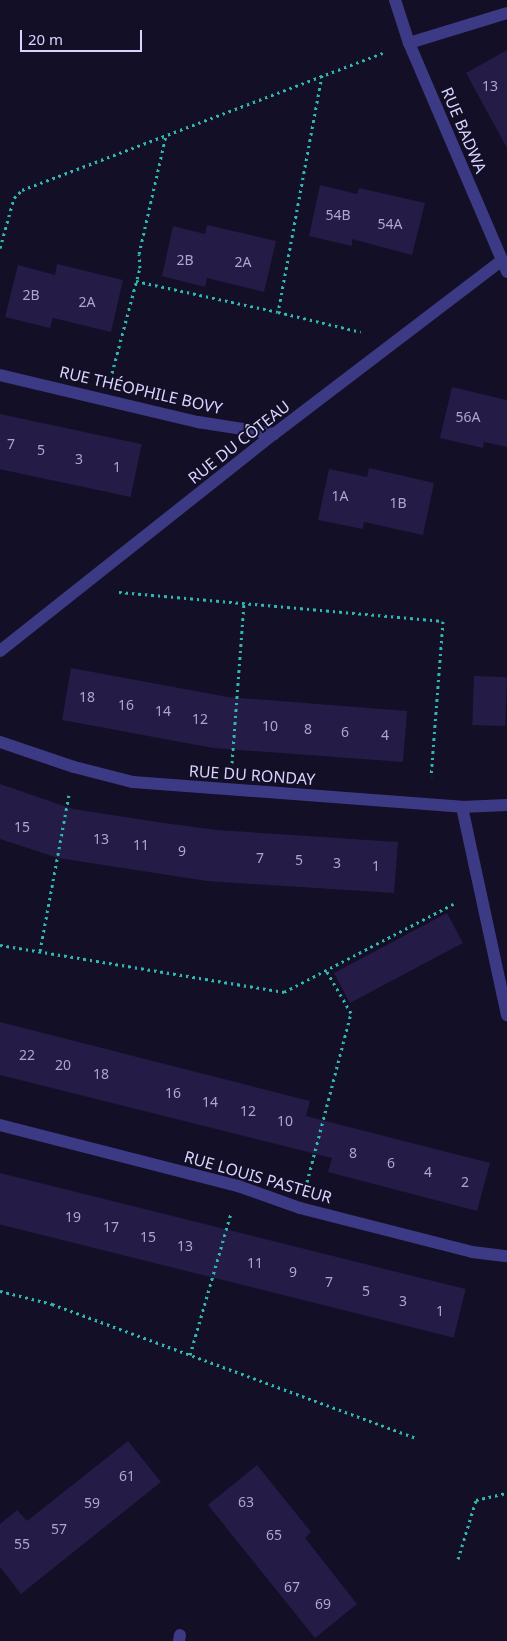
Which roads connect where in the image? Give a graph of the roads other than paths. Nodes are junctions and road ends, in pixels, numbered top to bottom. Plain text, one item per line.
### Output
1 (394, 0) edge
2 (507, 13) edge
3 (409, 43) junction
4 (504, 266) edge
5 (0, 374) edge
6 (274, 434) junction
7 (0, 652) edge
8 (0, 742) edge
9 (507, 805) edge
10 (462, 807) junction
11 (507, 1015) edge
12 (0, 1125) edge
13 (507, 1256) edge

1 - 3 street, RUE BADWA
2 - 3 street
3 - 4 street, RUE BADWA
4 - 6 street, RUE DU CÔTEAU
5 - 6 street, RUE THÉOPHILE BOVY
6 - 7 street, RUE DU CÔTEAU
8 - 10 street, RUE DU RONDAY
9 - 10 street, RUE DU RONDAY
10 - 11 street
12 - 13 street, RUE LOUIS PASTEUR

